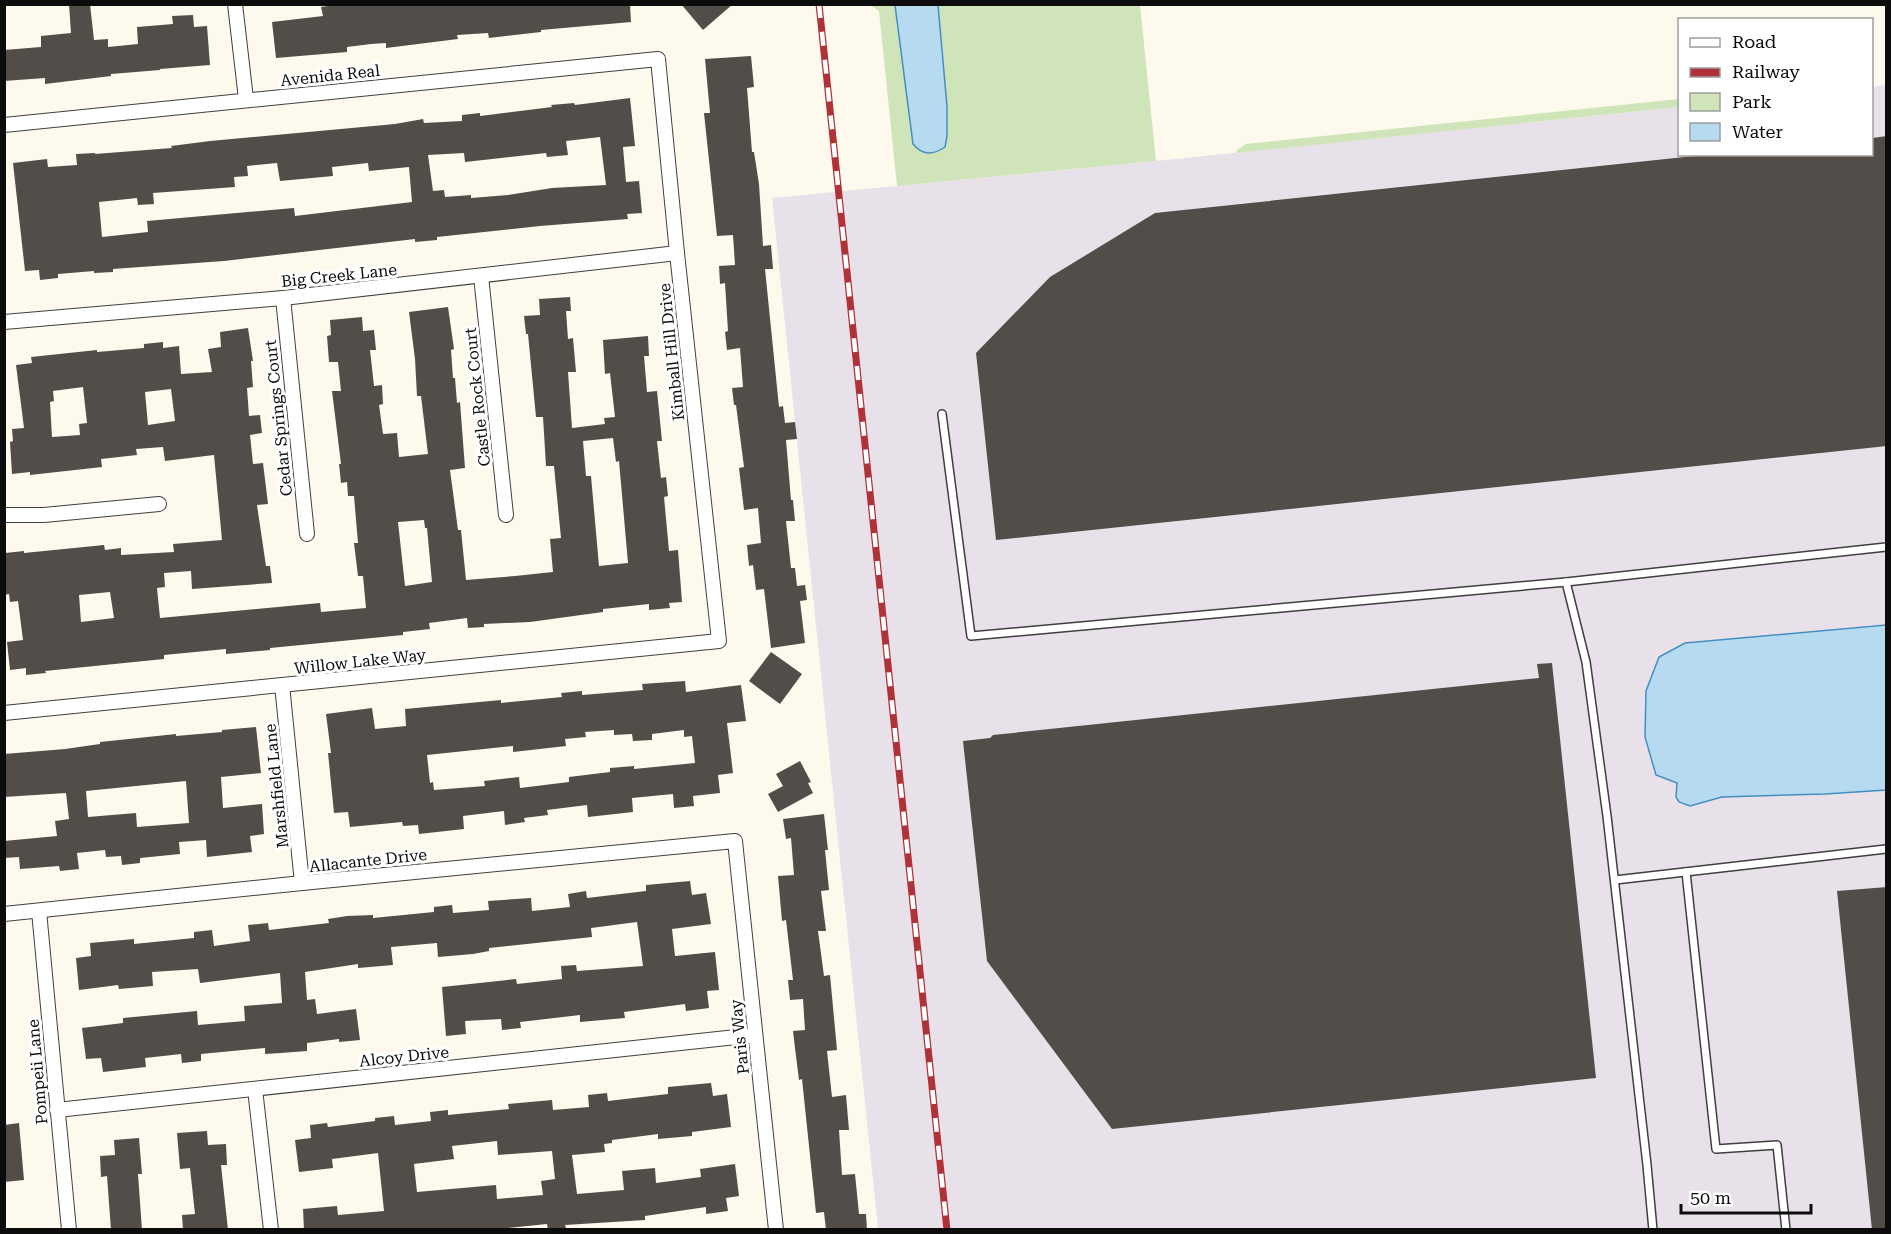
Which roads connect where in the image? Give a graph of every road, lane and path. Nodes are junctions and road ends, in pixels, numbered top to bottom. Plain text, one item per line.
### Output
1 (235, 4) edge
2 (658, 59) joint
3 (246, 99) junction
4 (4, 125) edge
5 (677, 253) junction
6 (481, 276) junction
7 (282, 298) junction
8 (4, 322) edge
9 (942, 414) dead end
10 (159, 504) dead end
11 (4, 515) edge
12 (506, 515) dead end
13 (307, 534) dead end
14 (1887, 547) edge
15 (1566, 582) junction
16 (719, 641) joint
17 (282, 686) junction
18 (4, 713) edge
19 (735, 841) joint
20 (1887, 849) edge
21 (1686, 872) junction
22 (1615, 880) junction
23 (302, 883) junction
24 (39, 911) junction
25 (4, 914) edge
26 (755, 1035) junction
27 (255, 1089) junction
28 (57, 1110) junction
29 (69, 1230) edge
30 (271, 1230) edge
31 (776, 1230) edge
32 (1653, 1230) edge
33 (1786, 1230) edge

1 - 3 street
2 - 3 street, Avenida Real
2 - 5 street, Kimball Hill Drive
3 - 4 street, Avenida Real
5 - 6 street, Big Creek Lane
5 - 16 street, Kimball Hill Drive
6 - 7 street, Big Creek Lane
6 - 12 street, Castle Rock Court
7 - 8 street, Big Creek Lane
7 - 13 street, Cedar Springs Court
9 - 15 lane
10 - 11 street
14 - 15 lane
15 - 22 lane
16 - 17 street, Willow Lake Way
17 - 18 street, Willow Lake Way
17 - 23 street, Marshfield Lane
19 - 23 street, Allacante Drive
19 - 26 street, Paris Way
20 - 21 lane
21 - 22 lane
21 - 33 lane
22 - 32 lane
23 - 24 street, Allacante Drive
24 - 25 street, Allacante Drive
24 - 28 street, Pompeii Lane
26 - 27 street, Alcoy Drive
26 - 31 street, Paris Way
27 - 28 street, Alcoy Drive
27 - 30 street
28 - 29 street, Pompeii Lane

